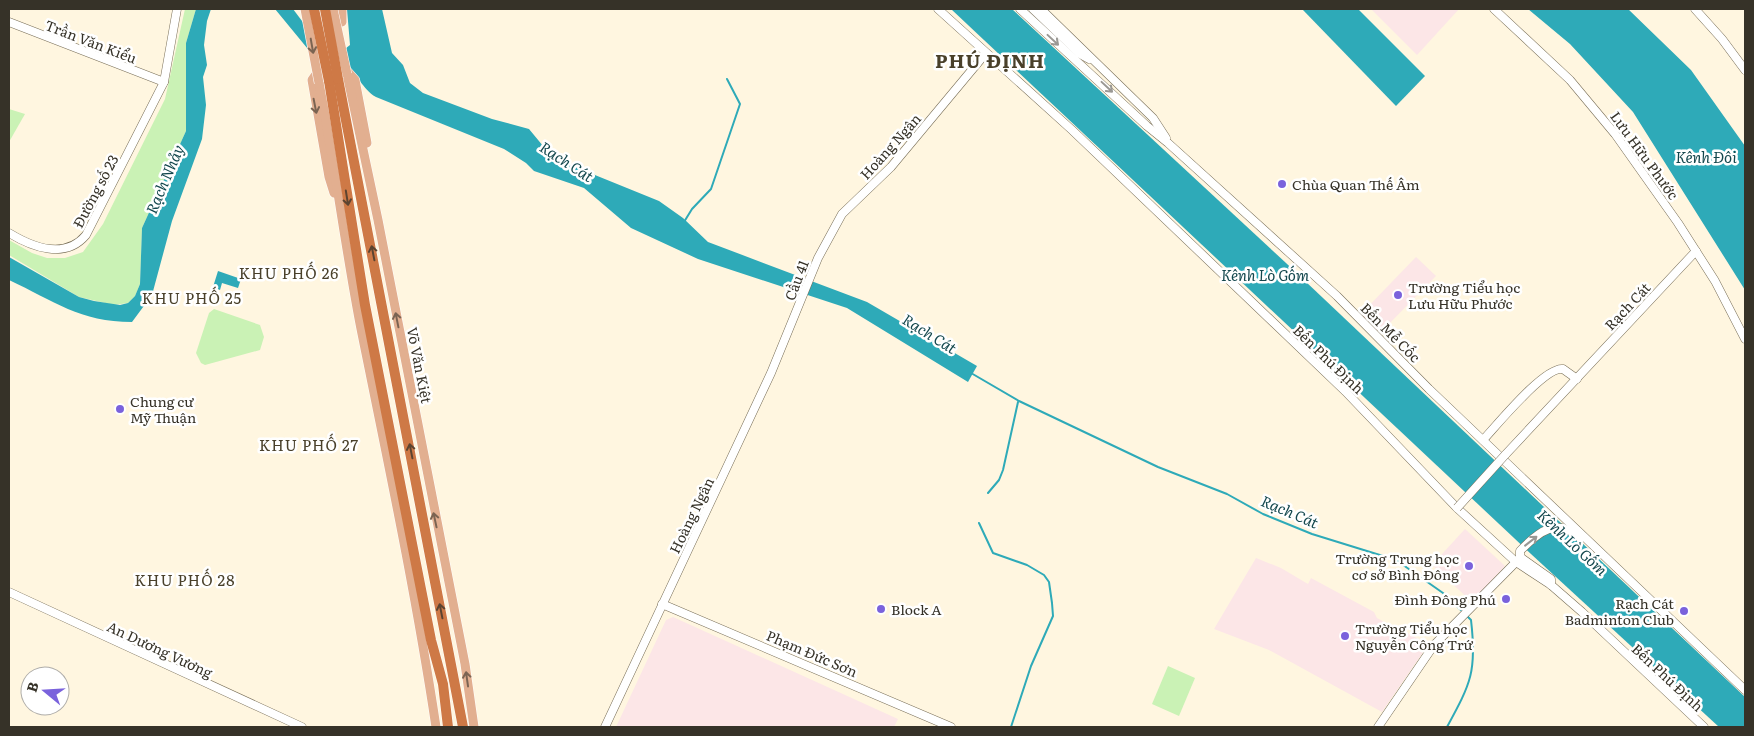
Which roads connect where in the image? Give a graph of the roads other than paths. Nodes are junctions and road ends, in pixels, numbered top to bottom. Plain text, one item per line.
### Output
1 (177, 9) edge
2 (304, 9) edge
3 (314, 9) edge
4 (325, 9) edge
5 (333, 9) edge
6 (342, 9) edge
7 (938, 9) edge
8 (1020, 9) edge
9 (1033, 9) edge
10 (1041, 9) edge
11 (1494, 9) edge
12 (1694, 9) edge
13 (9, 22) edge
14 (986, 54) junction
15 (1080, 54) junction
16 (1095, 63) junction
17 (1088, 70) junction
18 (1745, 70) edge
19 (333, 79) junction
20 (164, 82) junction
21 (1132, 98) junction
22 (1125, 105) junction
23 (1168, 143) junction
24 (339, 208) junction
25 (378, 220) junction
26 (9, 233) edge
27 (1696, 251) junction
28 (818, 258) joint
29 (383, 302) junction
30 (365, 305) junction
31 (797, 312) joint
32 (1745, 339) edge
33 (1577, 379) junction
34 (1483, 440) junction
35 (1457, 508) junction
36 (1592, 543) junction
37 (1516, 562) junction
38 (1550, 585) junction
39 (9, 592) edge
40 (662, 604) junction
41 (424, 622) junction
42 (431, 640) junction
43 (425, 651) junction
44 (1745, 690) edge
45 (302, 727) edge
46 (436, 727) edge
47 (448, 727) edge
48 (463, 727) edge
49 (474, 727) edge
50 (605, 727) edge
51 (951, 727) edge
52 (1378, 727) edge
53 (1704, 727) edge

1 - 20 street, Đường số 23
2 - 6 main road
2 -> 19 main road, Võ Văn Kiệt, bridge
3 - 19 highway, Võ Văn Kiệt, bridge
4 - 19 highway, Võ Văn Kiệt, bridge
5 - 19 main road, Võ Văn Kiệt, bridge
7 - 14 street, Bến Phú Định
8 -> 17 street, Bến Mễ Cốc
9 - 15 street
10 - 16 street, Bến Mễ Cốc
11 - 27 street, Lưu Hữu Phước
12 - 18 street
13 - 20 street, Trần Văn Kiểu
14 - 28 street, Hoàng Ngân
14 - 35 street, Bến Phú Định
15 - 16 street, Bến Mễ Cốc
15 - 17 street, Bến Mễ Cốc
16 - 21 street, Bến Mễ Cốc
17 -> 22 street, Bến Mễ Cốc
19 - 24 main road, Võ Văn Kiệt
19 - 25 main road, Võ Văn Kiệt
29 -> 19 highway, Võ Văn Kiệt
19 -> 30 highway, Võ Văn Kiệt
20 - 26 street, Đường số 23
21 - 22 street
21 - 23 street, Bến Mễ Cốc
22 - 23 street, Bến Mễ Cốc
23 - 34 street, Bến Mễ Cốc
25 -> 24 main road
24 - 41 main road, Võ Văn Kiệt
49 -> 25 main road, Võ Văn Kiệt
27 - 32 street, Lưu Hữu Phước
27 - 33 street, Rạch Cát
28 - 31 street, Cầu 41
29 - 30 highway
48 -> 29 highway, Võ Văn Kiệt
30 - 41 highway, Võ Văn Kiệt
31 - 40 street, Hoàng Ngân
33 - 34 street
33 - 35 street, Rạch Cát, bridge
34 - 36 street, Bến Mễ Cốc
35 - 37 street, Bến Phú Định
38 -> 36 street, Bến Mễ Cốc
36 - 44 street, Bến Mễ Cốc
37 - 38 street, Bến Phú Định
37 - 52 street
38 - 53 street, Bến Phú Định
39 - 45 street, An Dương Vương
40 - 50 street, Hoàng Ngân
40 - 51 street, Phạm Đức Sơn
41 - 42 highway, Võ Văn Kiệt
41 - 43 main road, Võ Văn Kiệt
42 - 43 highway
42 - 47 highway, Võ Văn Kiệt
43 - 46 main road, Võ Văn Kiệt

